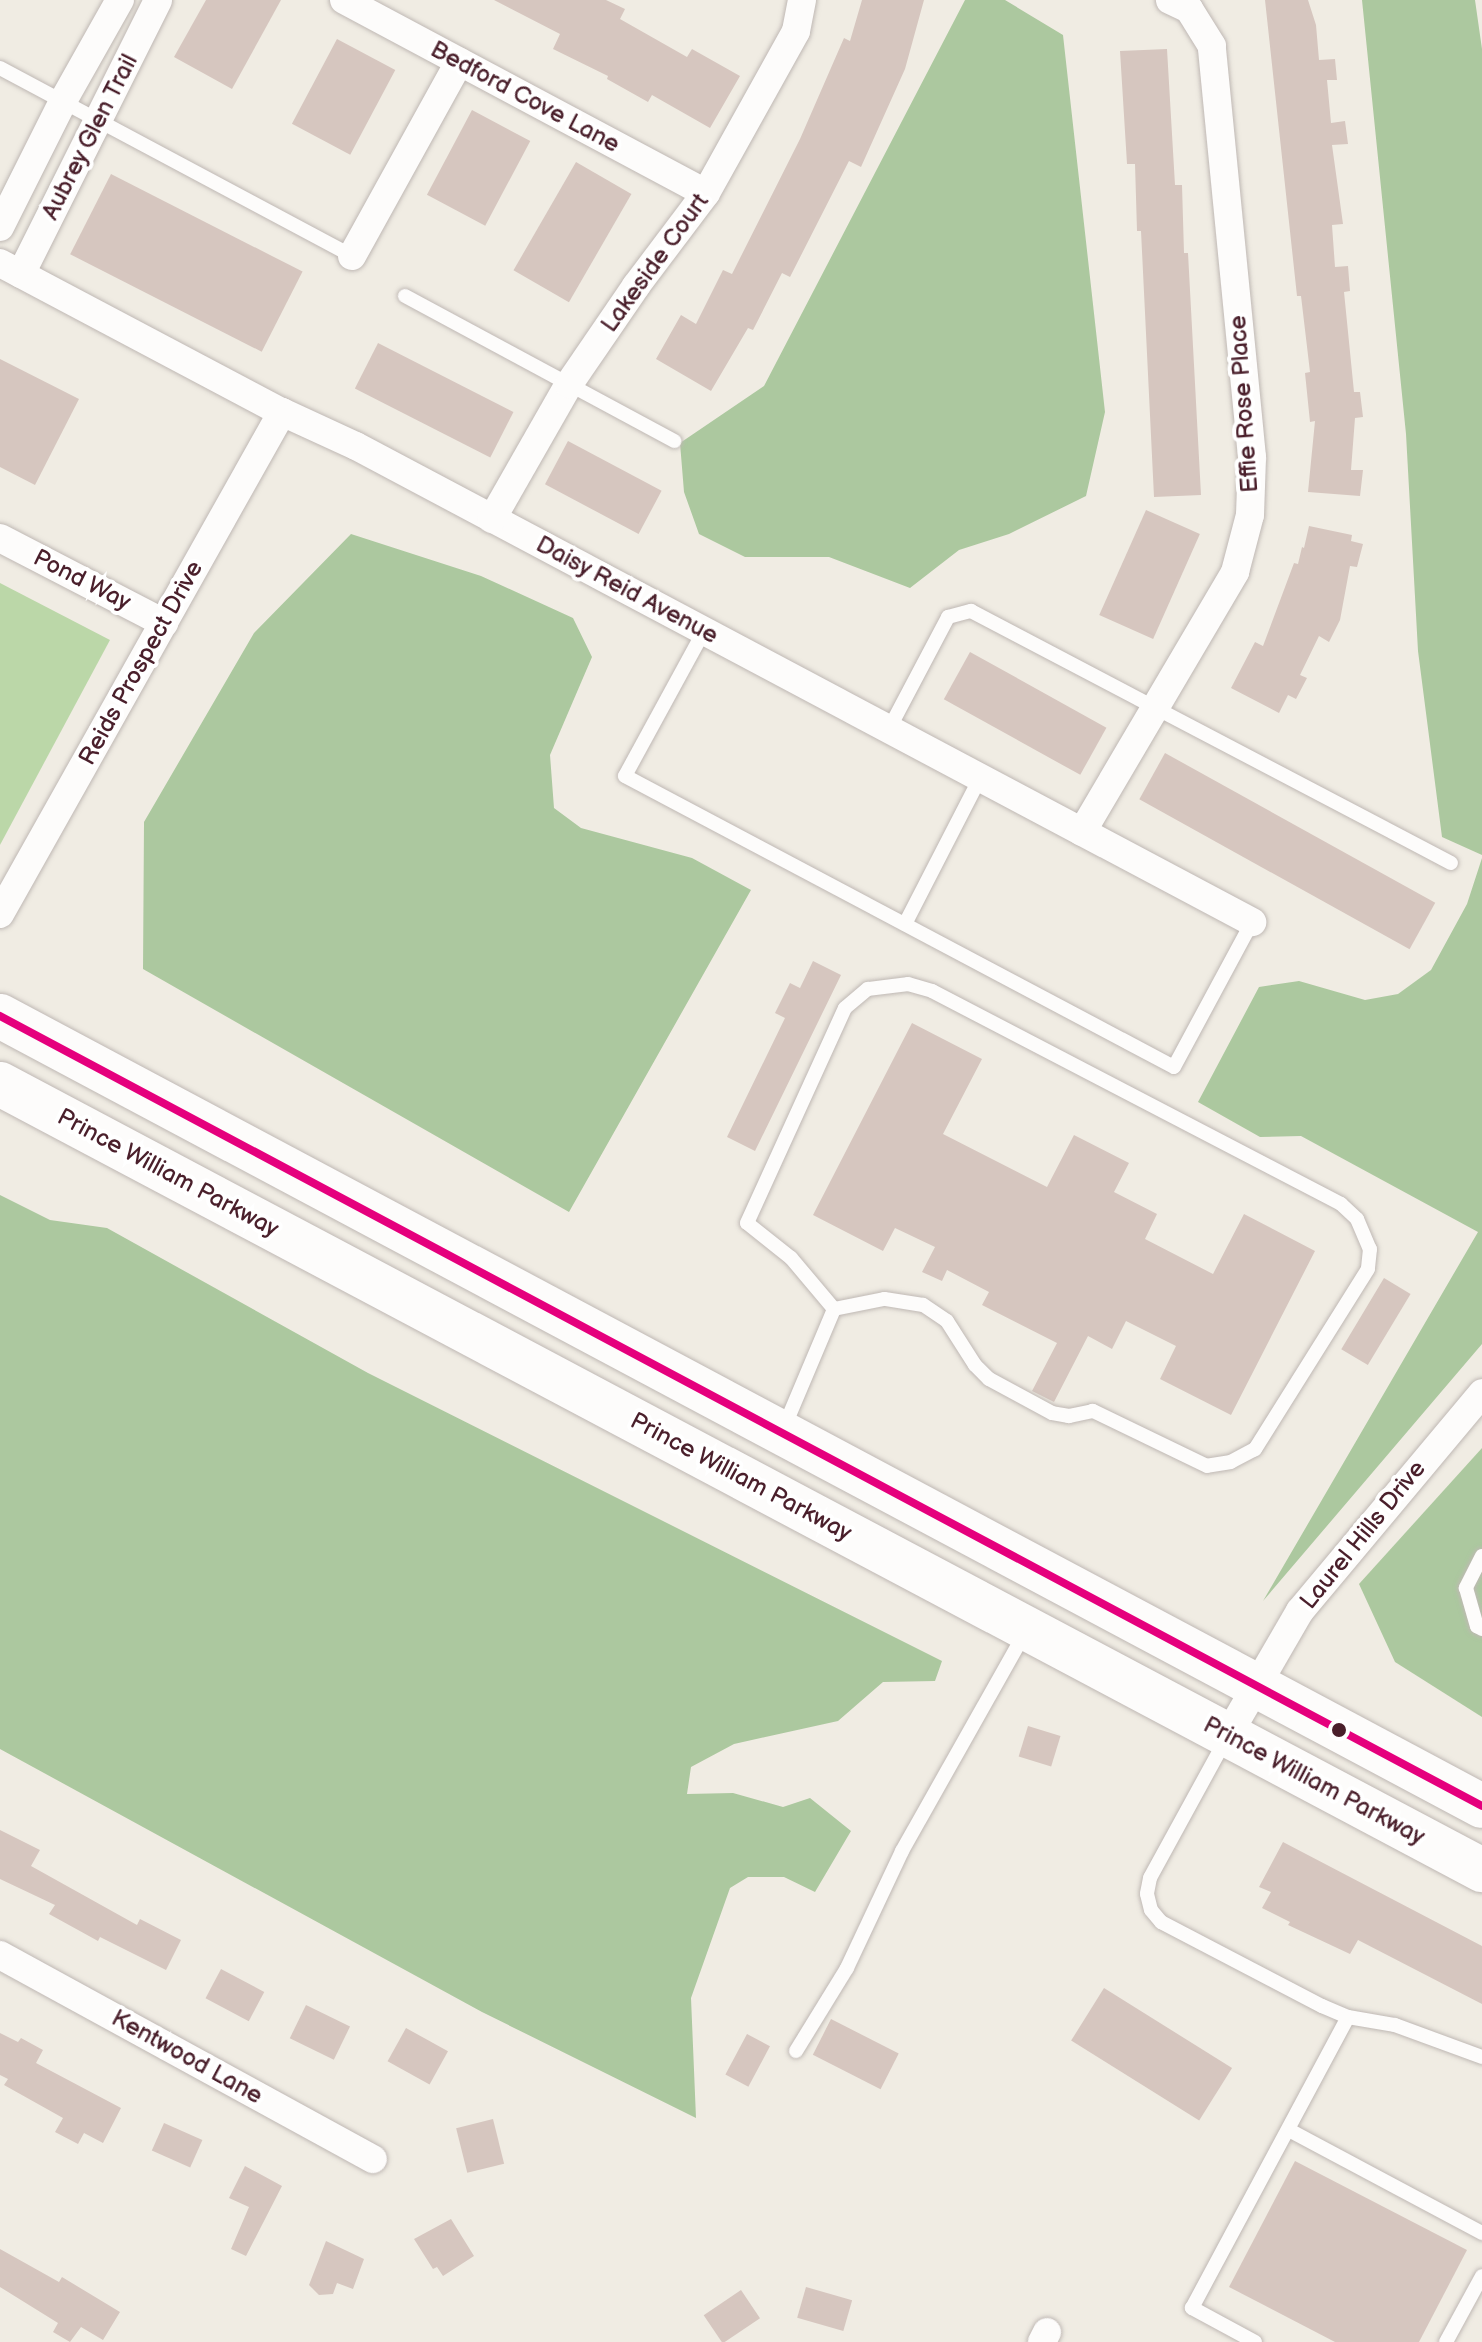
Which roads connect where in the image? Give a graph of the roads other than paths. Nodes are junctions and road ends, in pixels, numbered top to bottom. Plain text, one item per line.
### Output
1 (120, 0) edge
2 (158, 0) edge
3 (344, 0) edge
4 (802, 0) edge
5 (1170, 0) edge
6 (459, 62) junction
7 (0, 68) edge
8 (63, 101) junction
9 (100, 121) junction
10 (706, 193) junction
11 (0, 227) edge
12 (352, 256) joint
13 (11, 269) edge
14 (405, 296) dead end
15 (569, 384) junction
16 (282, 412) junction
17 (674, 441) dead end
18 (492, 519) junction
19 (0, 538) edge
20 (164, 623) junction
21 (704, 631) junction
22 (1155, 710) junction
23 (889, 729) junction
24 (980, 778) junction
25 (1082, 832) junction
26 (1451, 863) dead end
27 (0, 914) edge
28 (1252, 922) joint
29 (905, 924) junction
30 (0, 1016) edge
31 (0, 1084) edge
32 (834, 1309) junction
33 (1481, 1397) edge
34 (782, 1432) junction
35 (1482, 1556) edge
36 (1028, 1629) junction
37 (1482, 1629) edge
38 (1257, 1686) junction
39 (1228, 1735) junction
40 (1482, 1806) edge
41 (1482, 1870) edge
42 (0, 1955) edge
43 (1348, 2017) junction
44 (796, 2051) dead end
45 (1482, 2057) edge
46 (1289, 2130) junction
47 (373, 2159) dead end
48 (1482, 2233) edge
49 (1482, 2276) edge
50 (1255, 2342) edge
51 (1446, 2342) edge

1 - 8 street, Aubrey Glen Trail
2 - 9 street, Aubrey Glen Trail
3 - 6 street, Bedford Cove Lane
4 - 10 street, Lakeside Court
5 - 22 street, Effie Rose Place
6 - 10 street, Bedford Cove Lane
6 - 12 street
7 - 8 lane
8 - 9 lane
8 - 11 street, Aubrey Glen Trail
9 - 12 lane
9 - 13 street, Aubrey Glen Trail
10 - 15 street, Lakeside Court
13 - 16 street, Daisy Reid Avenue
14 - 15 lane
15 - 17 lane
15 - 18 street, Lakeside Court
16 - 18 street, Daisy Reid Avenue
16 - 20 street, Reids Prospect Drive
18 - 21 street, Daisy Reid Avenue
19 - 20 street, Pond Way
20 - 27 street, Reids Prospect Drive
21 - 23 street, Daisy Reid Avenue
21 - 29 lane
22 - 23 lane
22 - 25 street, Effie Rose Place
22 - 26 lane
23 - 24 street, Daisy Reid Avenue
24 - 25 street, Daisy Reid Avenue
24 - 29 lane
25 - 28 street, Daisy Reid Avenue
28 - 29 lane
30 - 34 highway
31 - 36 highway, Prince William Parkway
32 - 32 lane
32 - 34 lane
33 - 38 street, Laurel Hills Drive
34 - 38 highway
35 - 37 lane
36 - 39 highway, Prince William Parkway
36 - 44 lane
38 - 39 street, Laurel Hills Drive
38 - 40 highway
39 - 41 highway, Prince William Parkway
39 - 43 lane
42 - 47 street, Kentwood Lane
43 - 45 lane
43 - 46 lane
46 - 48 lane
46 - 50 lane
49 - 51 lane

